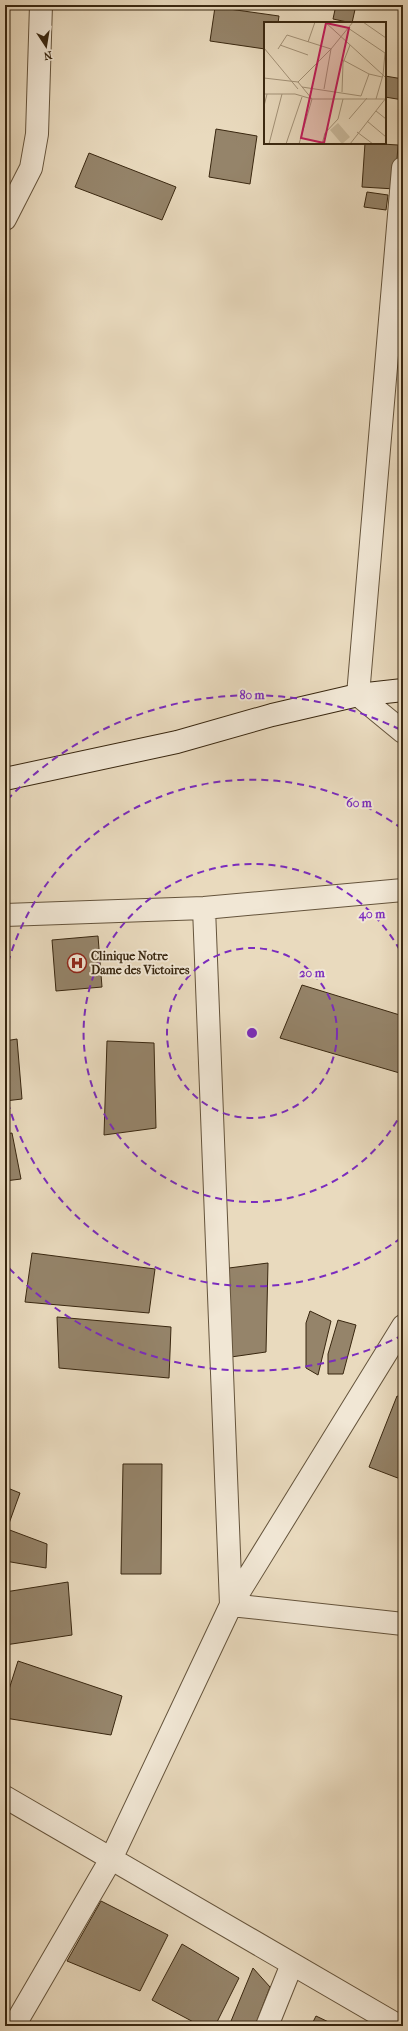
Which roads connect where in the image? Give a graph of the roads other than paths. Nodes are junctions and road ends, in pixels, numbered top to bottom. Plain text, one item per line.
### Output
1 (41, 5) edge
2 (403, 168) edge
3 (5, 219) edge
4 (403, 690) edge
5 (358, 696) junction
6 (403, 732) edge
7 (5, 779) edge
8 (403, 890) edge
9 (204, 908) junction
10 (5, 915) edge
11 (403, 1326) edge
12 (231, 1605) junction
13 (403, 1624) edge
14 (5, 1797) edge
15 (111, 1859) junction
16 (292, 1964) junction
17 (14, 2026) edge
18 (268, 2026) edge
19 (399, 2026) edge

1 - 3 street
2 - 5 street
4 - 5 street
5 - 6 street
5 - 7 street
8 - 9 street
9 - 10 street
9 - 12 street
11 - 12 street
12 - 13 street
12 - 15 street
14 - 15 street
15 - 16 street
15 - 17 street
16 - 18 street
16 - 19 street

